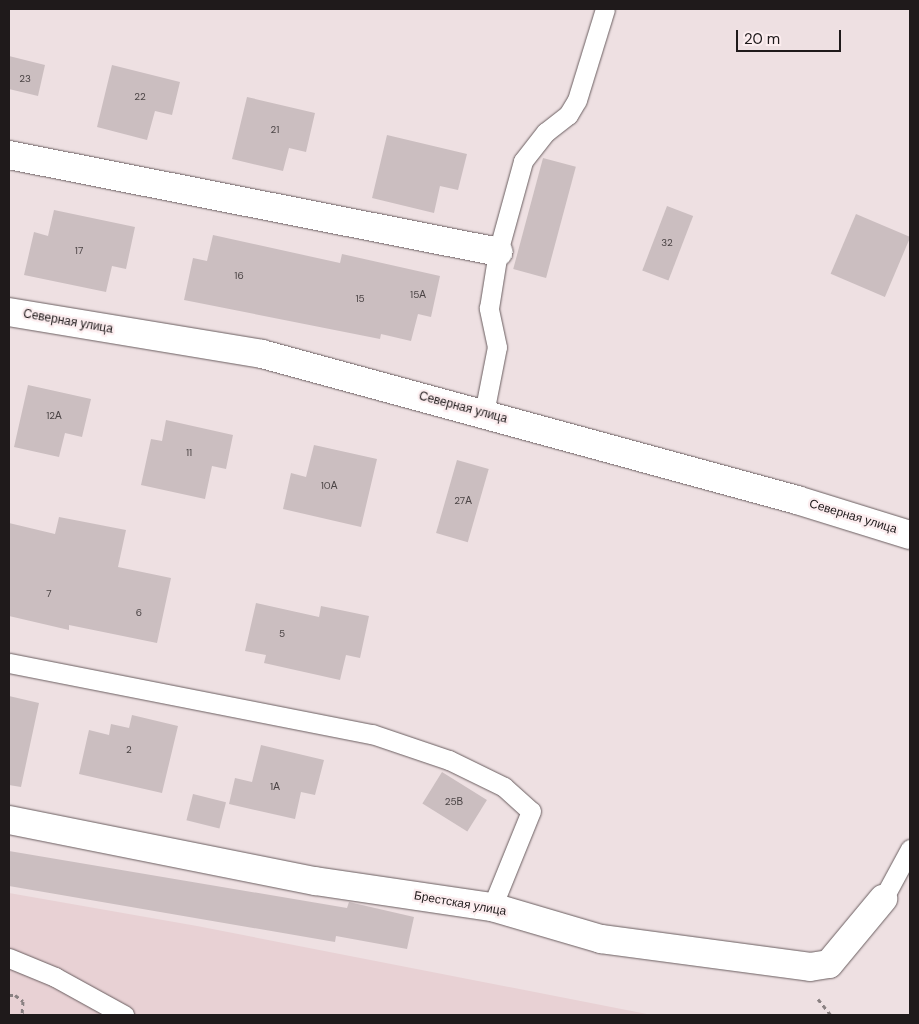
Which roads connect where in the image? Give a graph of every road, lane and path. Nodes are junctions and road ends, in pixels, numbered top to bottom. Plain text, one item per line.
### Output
1 (605, 9) edge
2 (9, 155) edge
3 (498, 252) junction
4 (9, 312) edge
5 (484, 413) junction
6 (910, 535) edge
7 (9, 663) edge
8 (9, 820) edge
9 (910, 849) edge
10 (883, 899) joint
11 (492, 907) junction
12 (9, 958) edge
13 (9, 995) edge
14 (22, 1015) edge
15 (124, 1015) edge

1 - 3 lane
2 - 3 street
3 - 5 lane
4 - 5 street, Северная улица
5 - 6 street, Северная улица
7 - 11 lane
8 - 11 street, Брестская улица
9 - 10 lane
10 - 11 street, Брестская улица
12 - 15 lane
13 - 14 path

